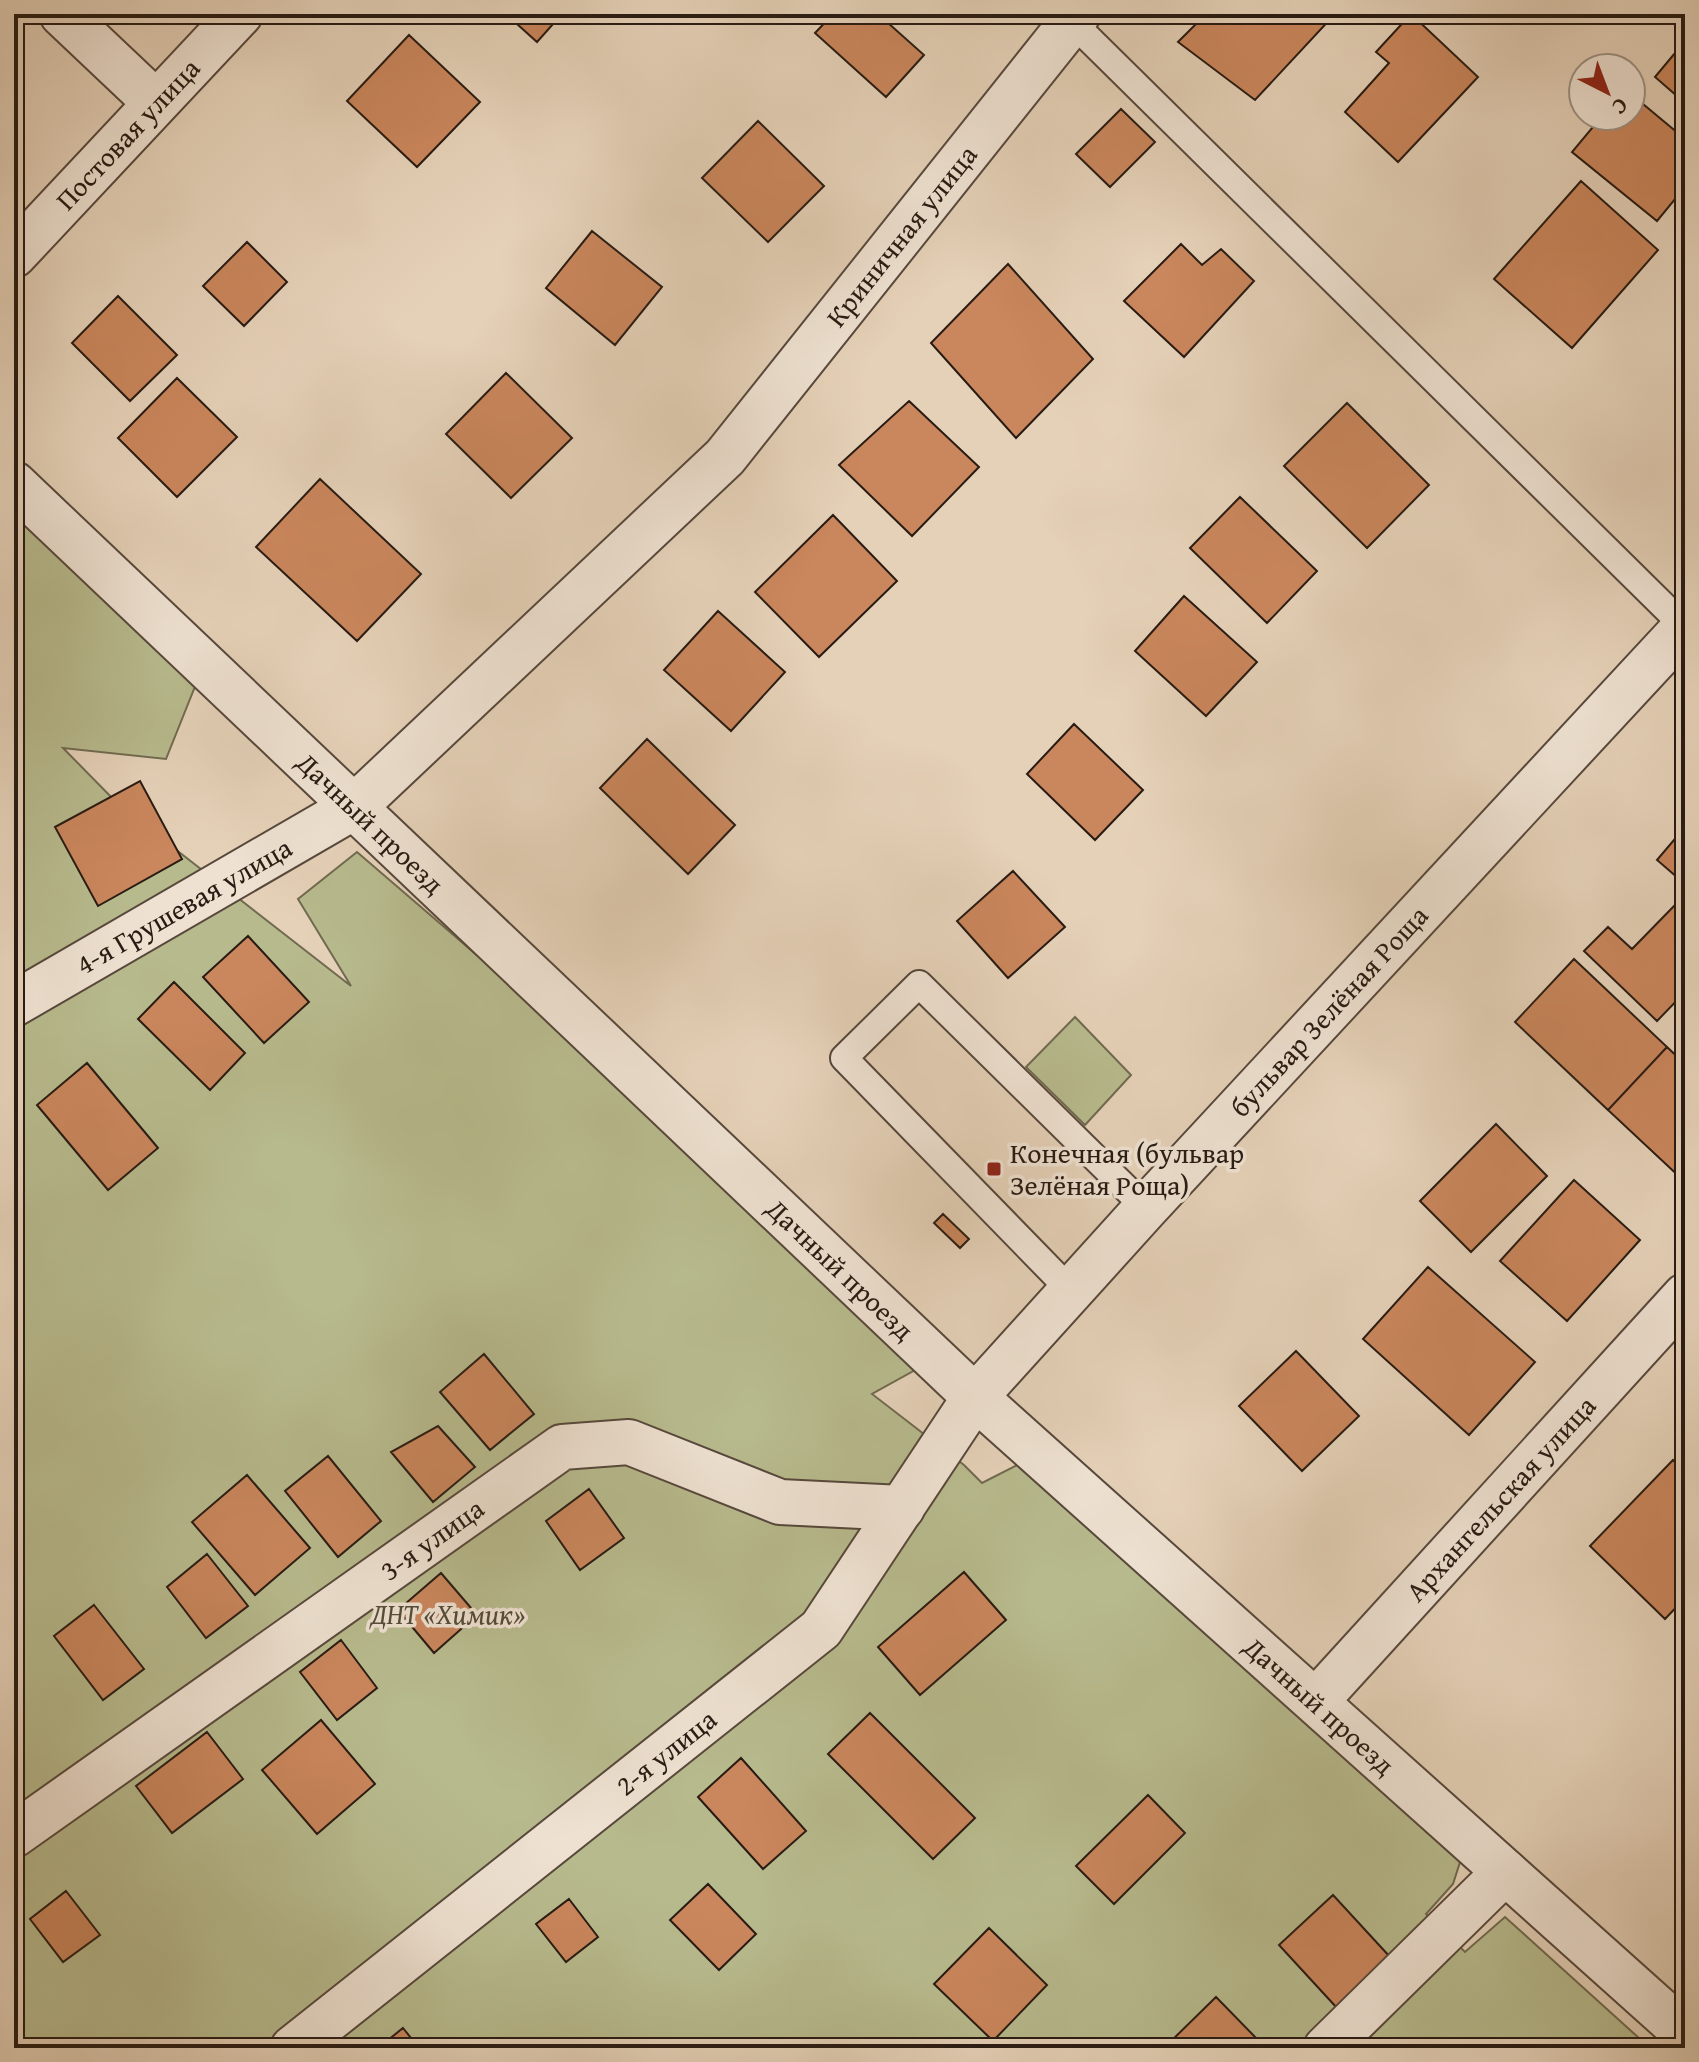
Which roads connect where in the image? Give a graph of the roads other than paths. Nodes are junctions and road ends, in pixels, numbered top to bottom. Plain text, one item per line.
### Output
1 (62, 14) edge
2 (240, 14) edge
3 (1074, 17) edge
4 (155, 102) junction
5 (14, 255) edge
6 (14, 484) edge
7 (1685, 627) edge
8 (354, 807) junction
9 (14, 1004) edge
10 (1146, 1208) junction
11 (1071, 1291) junction
12 (1685, 1296) edge
13 (975, 1397) junction
14 (902, 1508) junction
15 (1316, 1701) junction
16 (14, 1835) edge
17 (1505, 1872) junction
18 (1685, 2033) edge
19 (293, 2048) edge
20 (1326, 2048) edge

1 - 4 street
2 - 4 street, Постовая улица
3 - 7 lane
3 - 8 street, Криничная улица
4 - 5 street, Постовая улица
6 - 8 street, Дачный проезд
7 - 10 street, бульвар Зелёная Роща
8 - 9 street, 4-я Грушевая улица
8 - 13 street, Дачный проезд
10 - 11 street, бульвар Зелёная Роща
10 - 11 lane
11 - 13 street, бульвар Зелёная Роща
12 - 15 street, Архангельская улица
13 - 14 street, 2-я улица
13 - 15 street, Дачный проезд
14 - 16 street, 3-я улица
14 - 19 street, 2-я улица
15 - 17 street, Дачный проезд
17 - 18 street, Дачный проезд
17 - 20 street

